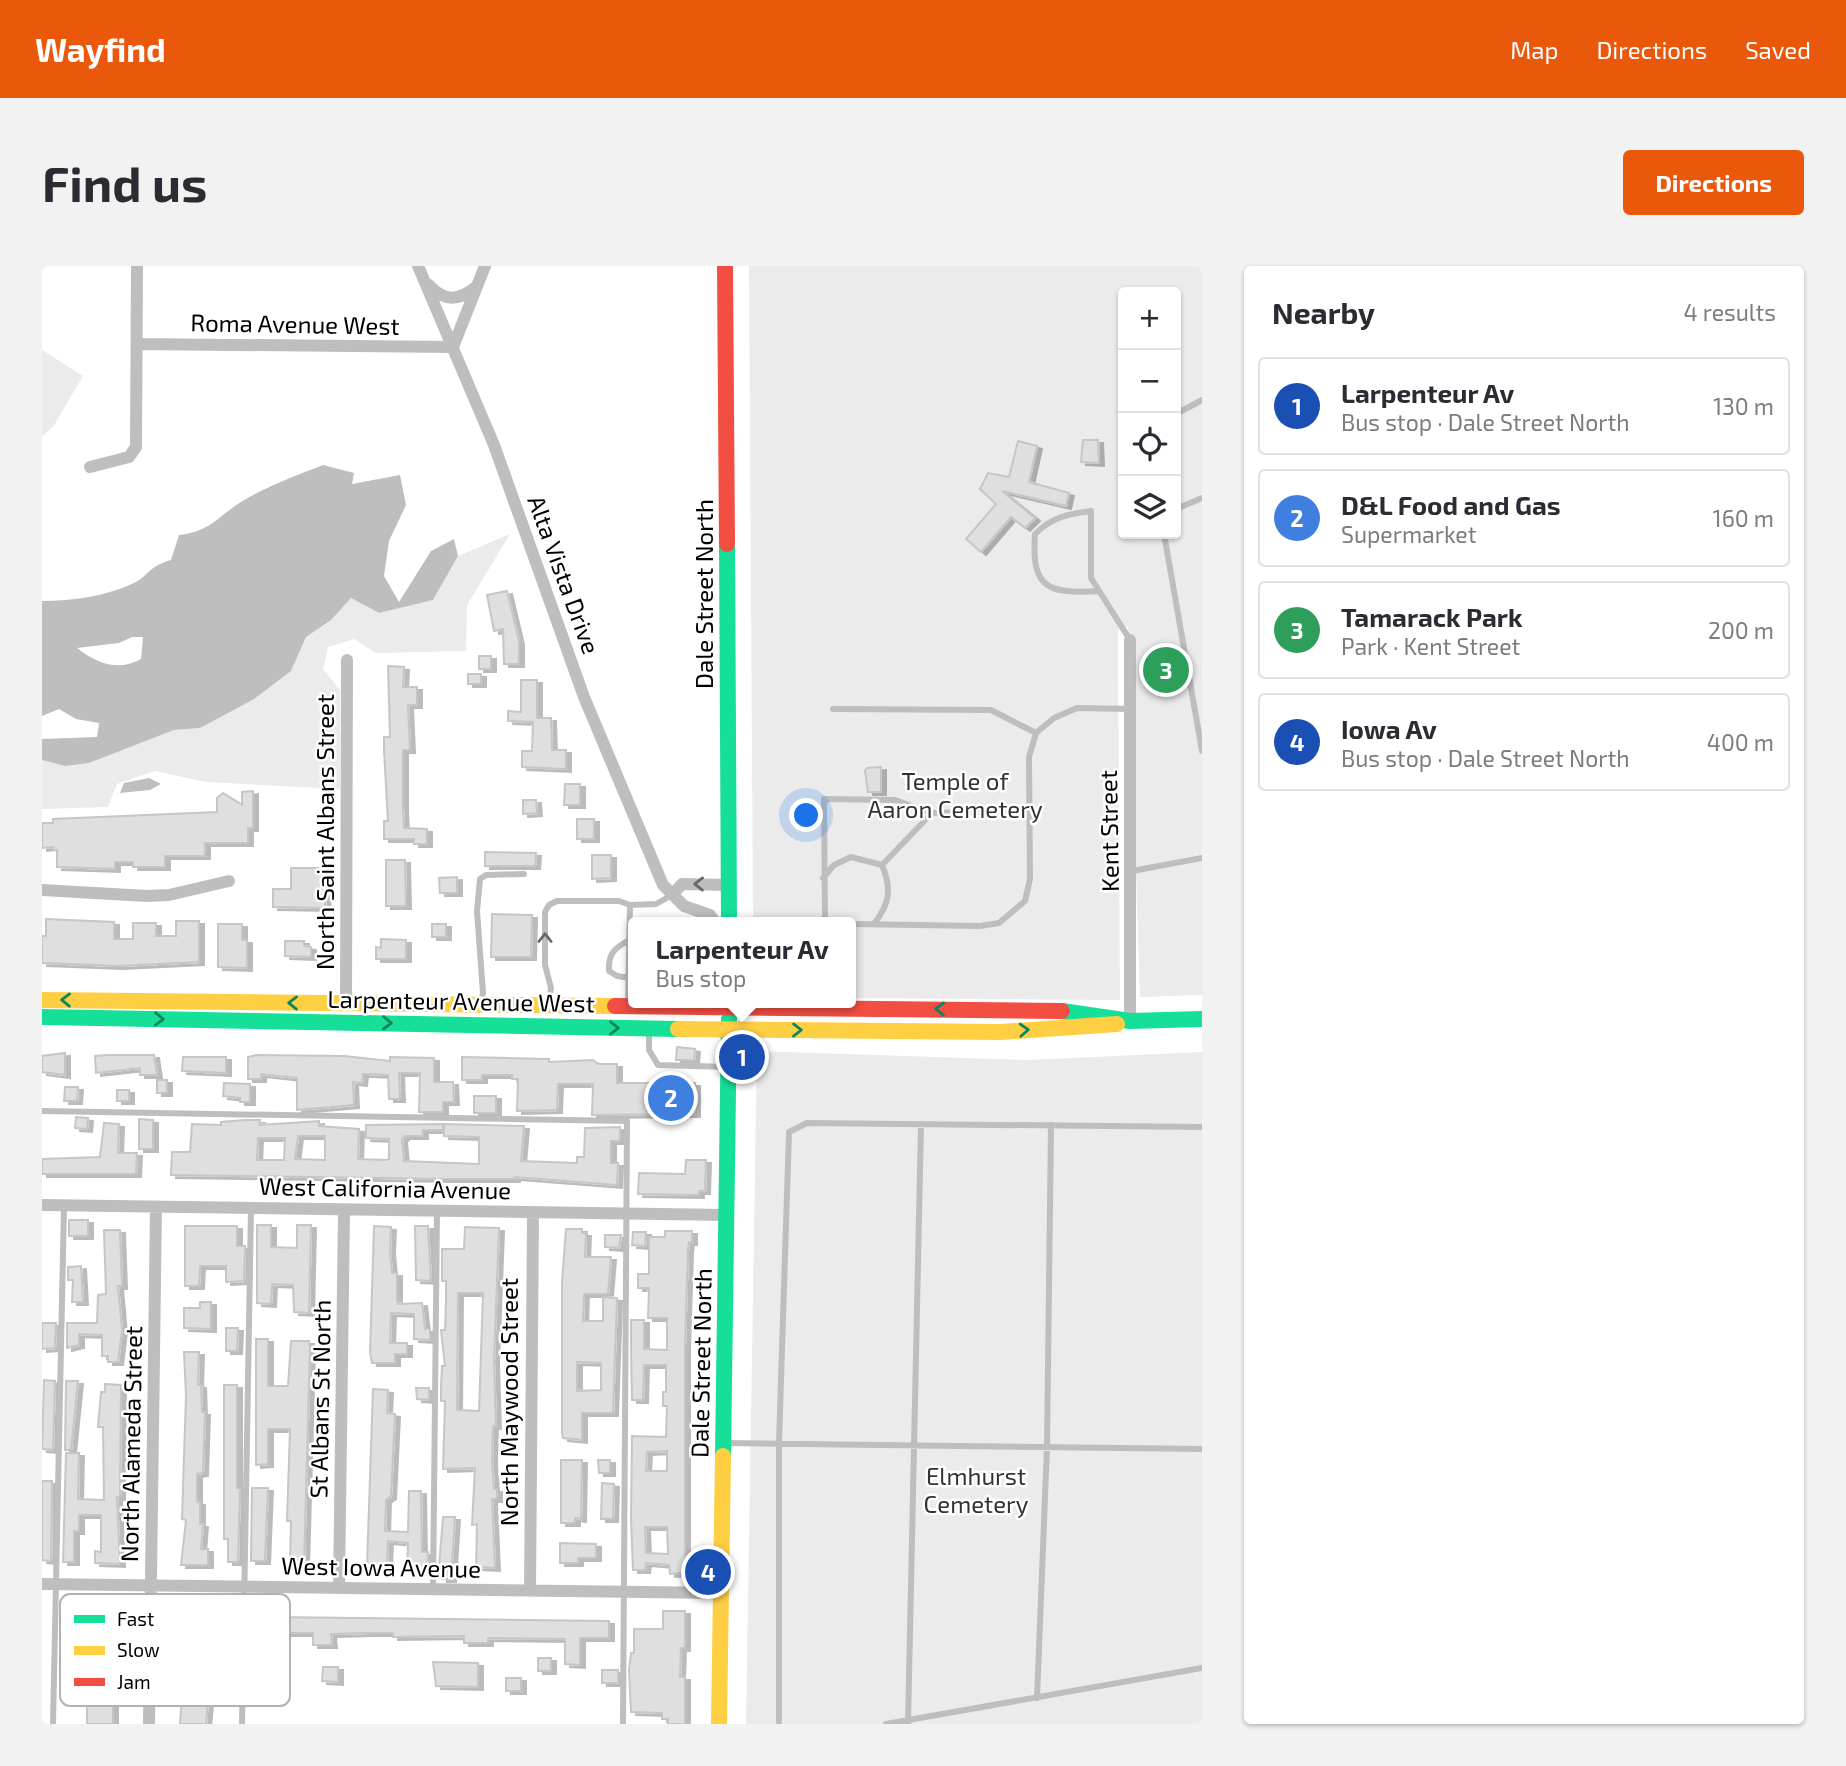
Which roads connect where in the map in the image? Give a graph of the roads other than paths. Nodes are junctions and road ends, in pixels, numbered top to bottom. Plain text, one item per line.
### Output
1 (137, 266) edge
2 (418, 266) edge
3 (485, 266) edge
4 (725, 266) edge
5 (424, 280) junction
6 (476, 287) junction
7 (137, 344) junction
8 (453, 347) junction
9 (1202, 400) edge
10 (1178, 413) edge
11 (90, 467) dead end
12 (1202, 498) edge
13 (1181, 507) edge
14 (1165, 539) edge
15 (1098, 591) junction
16 (1129, 640) joint
17 (347, 660) dead end
18 (833, 709) dead end
19 (1130, 709) junction
20 (1036, 733) junction
21 (1202, 751) edge
22 (1030, 811) junction
23 (932, 813) junction
24 (1202, 858) edge
25 (882, 865) junction
26 (1132, 870) junction
27 (524, 874) dead end
28 (823, 878) junction
29 (229, 881) dead end
30 (729, 885) junction
31 (42, 890) edge
32 (673, 894) junction
33 (629, 905) junction
34 (629, 917) edge
35 (711, 917) edge
36 (729, 917) edge
37 (825, 917) edge
38 (856, 924) edge
39 (874, 924) junction
40 (628, 941) edge
41 (628, 978) edge
42 (42, 1000) edge
43 (346, 1004) junction
44 (549, 1004) junction
45 (481, 1005) junction
46 (628, 1005) edge
47 (856, 1007) edge
48 (729, 1008) edge
49 (42, 1017) edge
50 (1202, 1019) edge
51 (1130, 1021) junction
52 (649, 1029) junction
53 (729, 1030) junction
54 (728, 1067) junction
55 (42, 1111) edge
56 (921, 1124) junction
57 (1051, 1125) junction
58 (1202, 1126) edge
59 (42, 1205) edge
60 (64, 1206) junction
61 (156, 1207) junction
62 (251, 1208) junction
63 (344, 1210) junction
64 (437, 1211) junction
65 (533, 1212) junction
66 (627, 1213) junction
67 (727, 1215) junction
68 (779, 1442) junction
69 (725, 1443) junction
70 (912, 1445) junction
71 (1047, 1447) junction
72 (1202, 1448) edge
73 (48, 1584) edge
74 (151, 1585) junction
75 (243, 1587) junction
76 (339, 1588) junction
77 (433, 1590) junction
78 (530, 1591) junction
79 (623, 1592) junction
80 (720, 1593) junction
81 (151, 1594) edge
82 (243, 1594) edge
83 (1202, 1668) edge
84 (1037, 1698) junction
85 (149, 1706) edge
86 (242, 1706) edge
87 (908, 1722) edge
88 (53, 1724) edge
89 (149, 1724) edge
90 (242, 1724) edge
91 (623, 1724) edge
92 (719, 1724) edge
93 (779, 1724) edge
94 (886, 1724) edge

1 - 7 street
2 - 5 street, Alta Vista Drive
3 - 6 street
4 - 30 main road, Dale Street North
5 - 6 street
5 - 8 street, Alta Vista Drive
6 - 8 street
7 - 8 street, Roma Avenue West
7 - 11 street
8 - 32 street, Alta Vista Drive
9 - 10 lane
12 - 13 lane
14 - 21 lane
15 - 15 lane
15 - 16 lane
16 - 19 street, Kent Street
17 - 43 street, North Saint Albans Street
18 - 20 lane
19 - 20 lane
19 - 26 street, Kent Street
20 - 22 lane
22 - 23 lane
22 - 39 lane
23 - 25 lane
23 - 28 lane
24 - 26 lane
25 - 28 lane
25 - 39 lane
26 - 51 street, Kent Street
27 - 45 lane
28 - 37 lane
29 - 31 street
30 -> 32 street
30 - 36 main road, Dale Street North
32 - 33 lane
32 - 35 street, Alta Vista Drive
33 - 34 lane
44 -> 33 lane
38 - 39 lane
40 - 41 lane
43 -> 42 main road, Larpenteur Avenue West
43 - 45 main road, Larpenteur Avenue West
44 - 45 main road, Larpenteur Avenue West
44 - 46 main road, Larpenteur Avenue West
51 -> 47 main road, Larpenteur Avenue West
48 - 53 main road, Dale Street North
49 -> 52 main road, Larpenteur Avenue West
50 - 51 main road, Larpenteur Avenue West
53 -> 51 main road, Larpenteur Avenue West
52 - 53 main road, Larpenteur Avenue West
52 - 54 lane
53 - 54 main road, Dale Street North
54 - 67 main road, Dale Street North
55 - 66 lane
56 - 57 lane
56 - 68 lane
56 - 70 lane
57 - 58 lane
57 - 71 lane
59 - 60 street, West California Avenue
60 - 61 street, West California Avenue
60 - 73 lane
61 - 62 street, West California Avenue
61 - 74 street, North Alameda Street
62 - 63 street, West California Avenue
62 - 75 lane
63 - 64 street, West California Avenue
63 - 76 street, St Albans St North
64 - 65 street, West California Avenue
64 - 77 lane
65 - 66 street, West California Avenue
65 - 78 street, North Maywood Street
66 - 67 street, West California Avenue
66 - 79 lane
67 - 69 main road, Dale Street North
68 - 69 lane
68 - 70 lane
68 - 93 lane
69 - 80 main road, Dale Street North
70 - 71 lane
70 - 87 lane
71 - 72 lane
71 - 84 lane
73 - 74 street, West Iowa Avenue
73 - 88 lane
74 - 75 street, West Iowa Avenue
74 - 81 street, North Alameda Street
75 - 76 street, West Iowa Avenue
75 - 82 lane
76 - 77 street, West Iowa Avenue
77 - 78 street, West Iowa Avenue
78 - 79 street, West Iowa Avenue
79 - 80 street, West Iowa Avenue
79 - 91 lane
80 - 92 main road, Dale Street North
83 - 84 lane
84 - 87 lane
85 - 89 street, North Alameda Street
86 - 90 lane
87 - 94 lane

